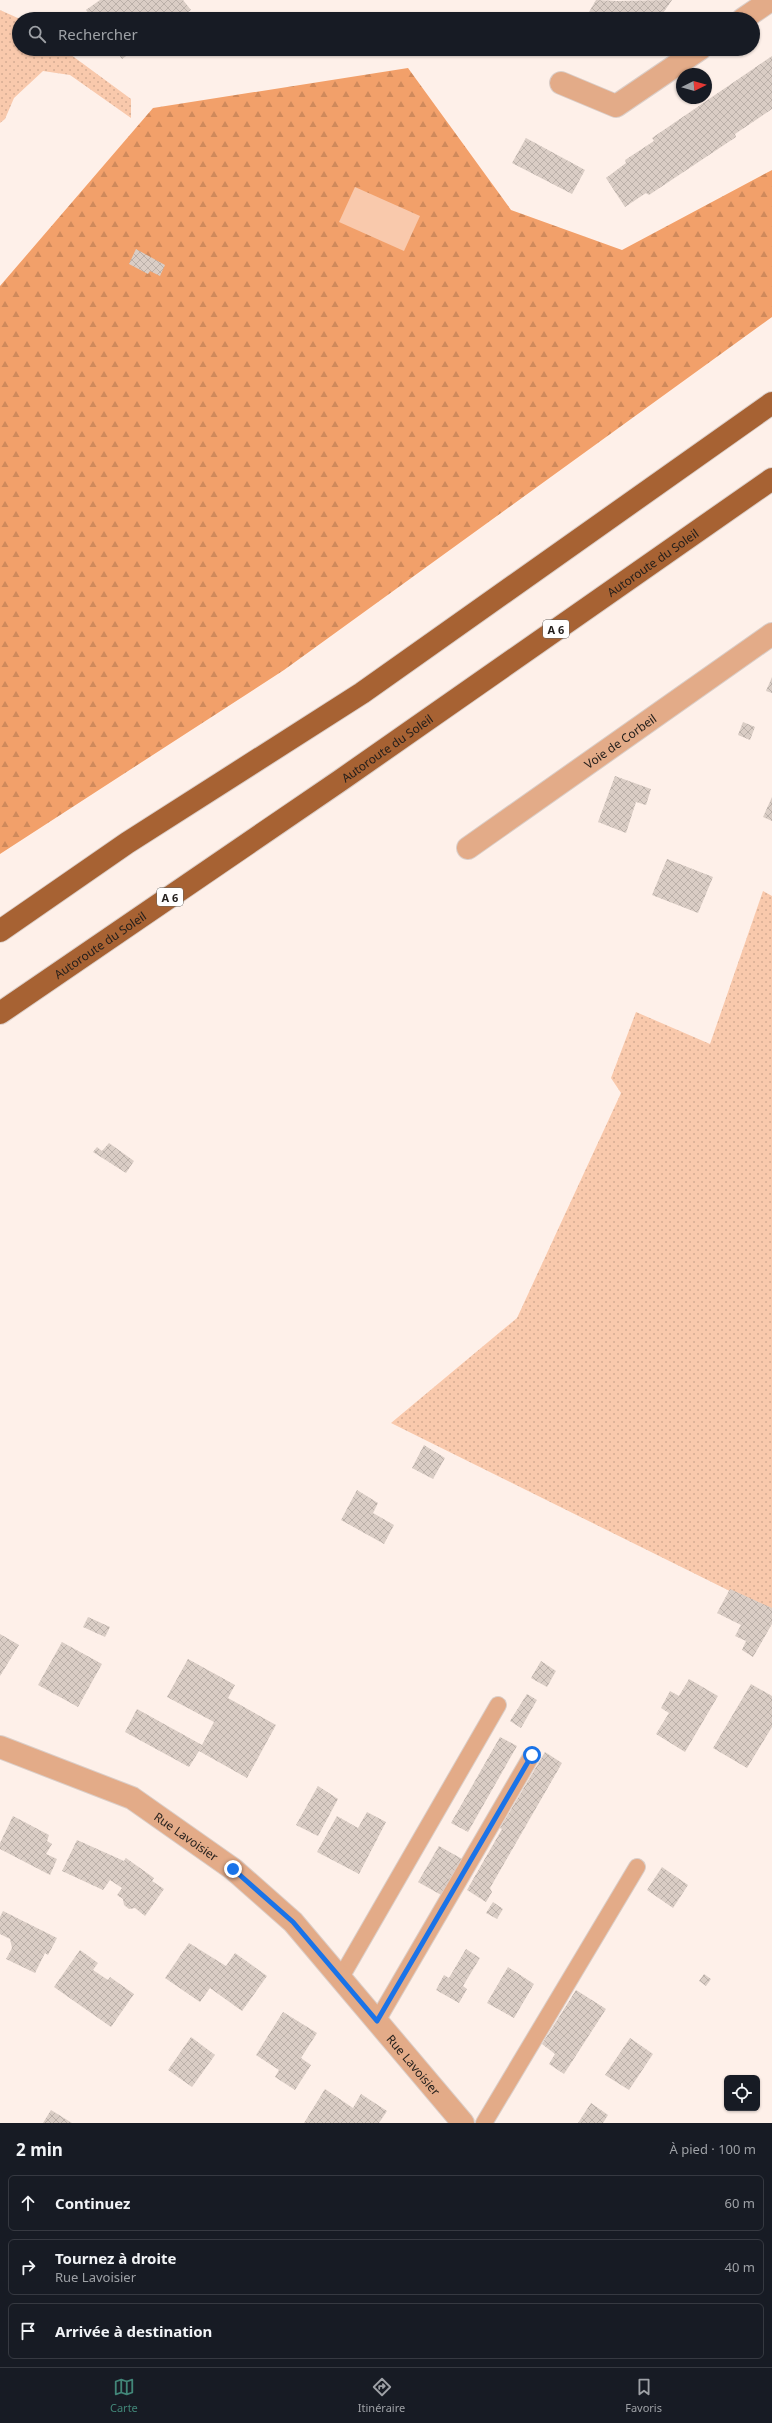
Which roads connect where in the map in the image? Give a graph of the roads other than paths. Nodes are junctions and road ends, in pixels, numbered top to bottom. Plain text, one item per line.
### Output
1 (771, 0) edge
2 (754, 12) edge
3 (690, 56) edge
4 (561, 83) dead end
5 (772, 402) edge
6 (772, 479) edge
7 (772, 634) edge
8 (468, 848) dead end
9 (0, 931) edge
10 (0, 1014) edge
11 (498, 1705) dead end
12 (0, 1747) edge
13 (532, 1755) dead end
14 (637, 1867) dead end
15 (340, 1978) junction
16 (377, 2021) junction
17 (463, 2123) edge
18 (484, 2123) edge

1 - 2 street
3 - 4 street
5 - 9 highway
6 - 10 highway, Autoroute du Soleil / A 6
7 - 8 street, Voie de Corbeil
11 - 15 lane
12 - 15 street, Rue Lavoisier
13 - 16 lane
14 - 18 lane
15 - 16 street, Rue Lavoisier
16 - 17 street, Rue Lavoisier

